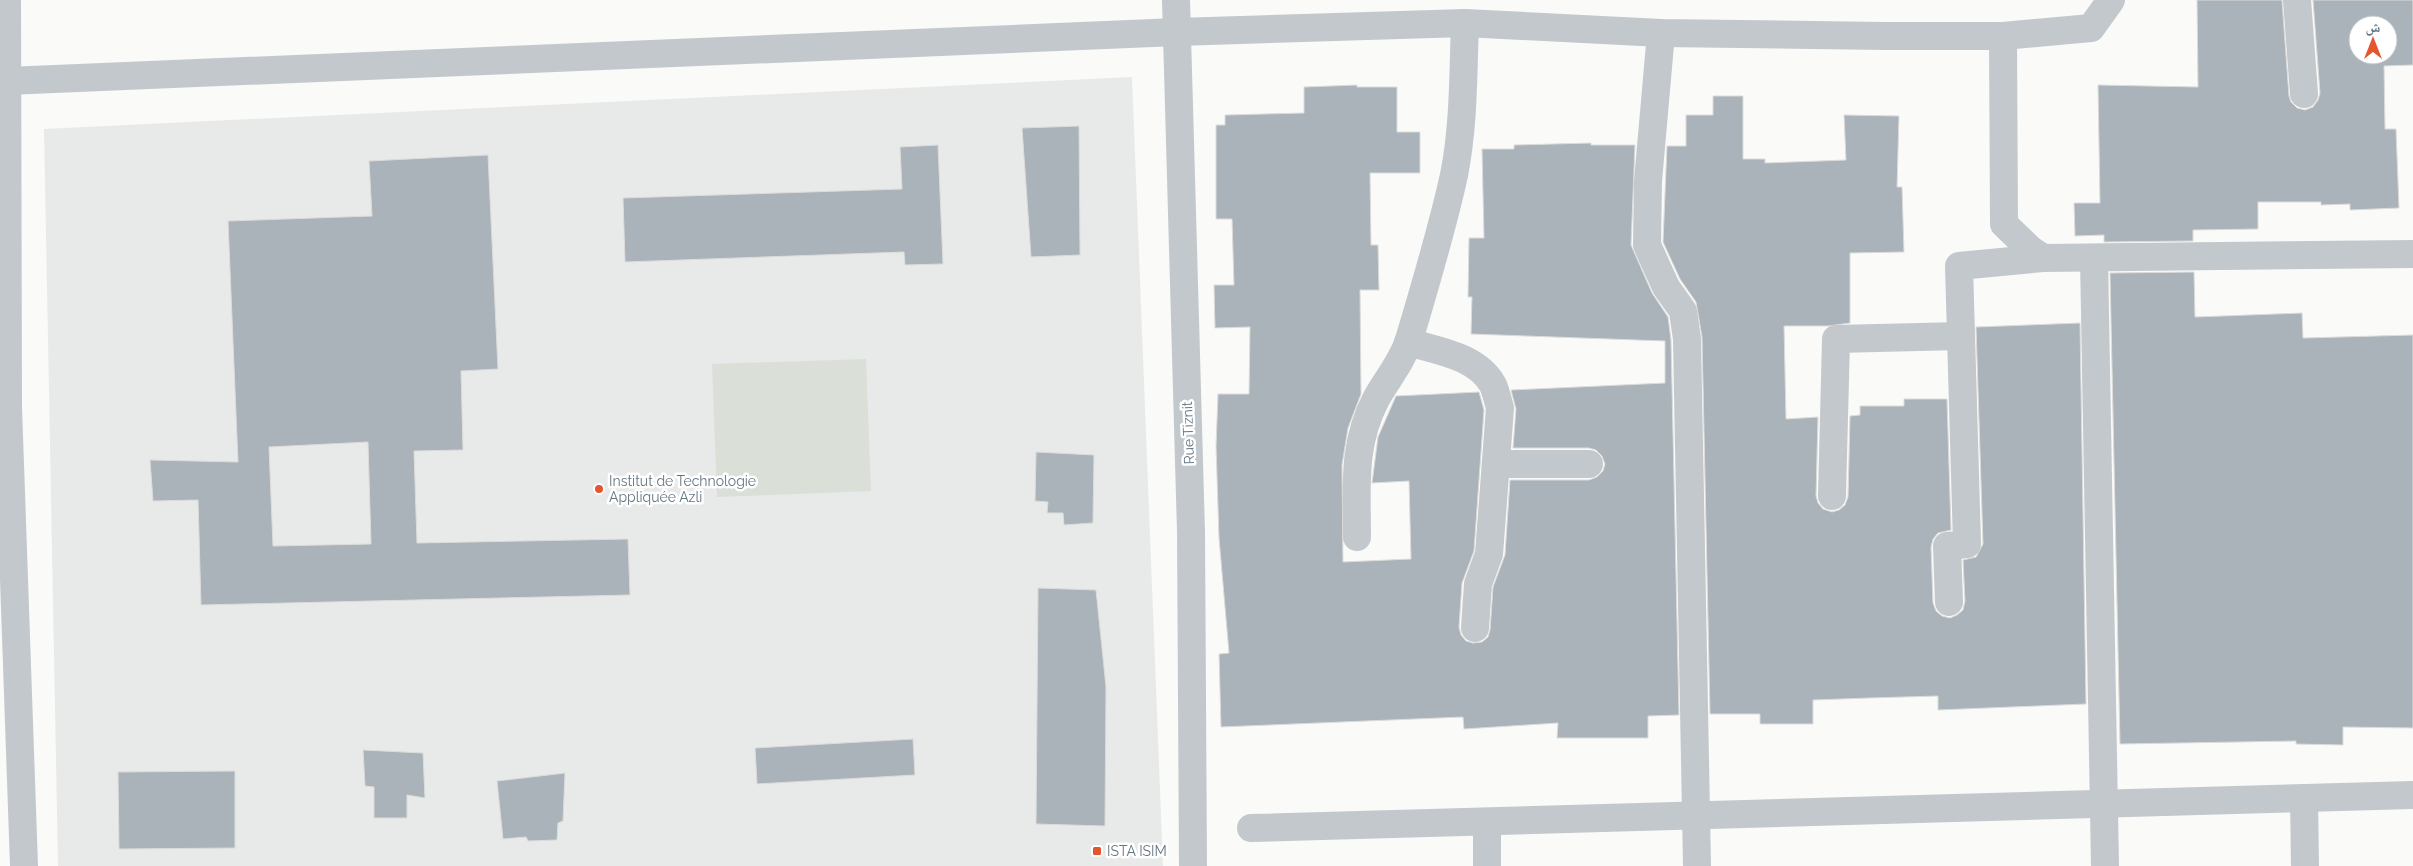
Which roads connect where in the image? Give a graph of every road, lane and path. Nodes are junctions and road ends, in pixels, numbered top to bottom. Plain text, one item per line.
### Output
1 (7, 0) edge
2 (1176, 0) edge
3 (2111, 0) edge
4 (2297, 0) edge
5 (1465, 23) junction
6 (1177, 32) junction
7 (1661, 33) junction
8 (2003, 36) junction
9 (7, 81) junction
10 (2304, 94) dead end
11 (2413, 254) edge
12 (2044, 258) junction
13 (2094, 258) junction
14 (1961, 336) junction
15 (1408, 342) junction
16 (4, 407) edge
17 (1497, 464) junction
18 (1588, 464) dead end
19 (1832, 496) dead end
20 (1357, 536) dead end
21 (7, 579) edge
22 (1949, 602) dead end
23 (1476, 628) dead end
24 (2413, 795) edge
25 (2304, 798) junction
26 (2103, 804) junction
27 (1697, 815) junction
28 (1487, 822) junction
29 (1250, 828) dead end
30 (24, 866) edge
31 (1193, 866) edge
32 (1487, 866) edge
33 (1697, 866) edge
34 (2105, 866) edge
35 (2305, 866) edge

1 - 9 street
2 - 6 street, Rue Tiznit
3 - 8 street
4 - 10 street
5 - 6 street
5 - 7 street
5 - 15 street
6 - 9 street
6 - 31 street, Rue Tiznit
7 - 8 street
7 - 27 street
8 - 12 street
9 - 16 street
11 - 13 street
12 - 13 street
12 - 14 street
13 - 26 street
14 - 19 street
14 - 22 street
15 - 17 street
15 - 20 street
16 - 21 street
17 - 18 street
17 - 23 street
21 - 30 street
24 - 25 street
25 - 26 street
25 - 35 street
26 - 27 street
26 - 34 street
27 - 28 street
27 - 33 street
28 - 29 street
28 - 32 street

